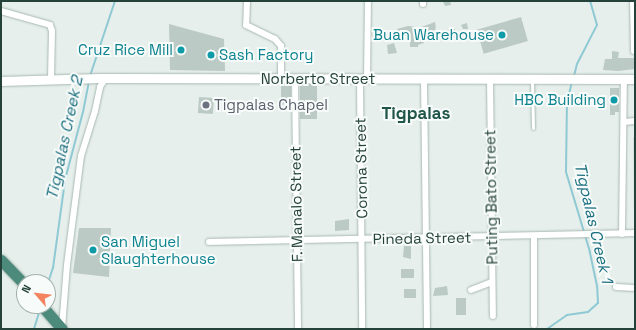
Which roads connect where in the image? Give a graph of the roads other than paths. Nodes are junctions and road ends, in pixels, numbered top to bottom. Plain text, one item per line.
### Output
1 (248, 1) edge
2 (368, 1) edge
3 (633, 1) edge
4 (1, 11) edge
5 (634, 51) dead end
6 (102, 79) junction
7 (281, 79) junction
8 (490, 79) junction
9 (532, 79) junction
10 (624, 79) junction
11 (635, 79) edge
12 (51, 80) junction
13 (295, 80) junction
14 (363, 80) junction
15 (424, 80) junction
16 (1, 81) edge
17 (635, 121) edge
18 (624, 122) junction
19 (533, 128) dead end
20 (635, 233) edge
21 (622, 234) junction
22 (534, 236) junction
23 (490, 237) junction
24 (426, 238) junction
25 (296, 240) junction
26 (362, 240) junction
27 (209, 242) dead end
28 (1, 260) edge
29 (16, 276) edge
30 (492, 282) junction
31 (616, 287) dead end
32 (635, 288) edge
33 (471, 290) dead end
34 (49, 314) edge
35 (493, 316) dead end
36 (534, 325) dead end
37 (62, 329) edge
38 (298, 329) edge
39 (362, 329) edge
40 (427, 329) edge

1 - 7 street
2 - 14 street, Corona Street
3 - 5 street
4 - 12 street
6 - 7 main road, Norberto Street
6 - 12 main road, Norberto Street
6 - 37 street
7 - 13 main road, Norberto Street
8 - 9 main road, Norberto Street
8 - 15 main road, Norberto Street
8 - 23 street, Puting Bato Street
9 - 10 main road, Norberto Street
9 - 19 lane
10 - 11 main road, Norberto Street
10 - 18 street
12 - 16 main road, Norberto Street
13 - 14 main road, Norberto Street
13 - 25 street, F. Manalo Street
14 - 15 main road, Norberto Street
14 - 26 street, Corona Street
15 - 24 street
17 - 18 street
18 - 21 street
20 - 21 street, Pineda Street
21 - 22 street, Pineda Street
22 - 23 street, Pineda Street
22 - 36 street
23 - 24 street, Pineda Street
23 - 30 street, Puting Bato Street
24 - 26 street, Pineda Street
24 - 40 street
25 - 26 street, Pineda Street
25 - 27 street, Pineda Street
25 - 38 street, F. Manalo Street
26 - 39 street, Corona Street
28 - 29 highway
30 - 33 street
30 - 35 street, Puting Bato Street
31 - 32 street
34 - 37 highway

